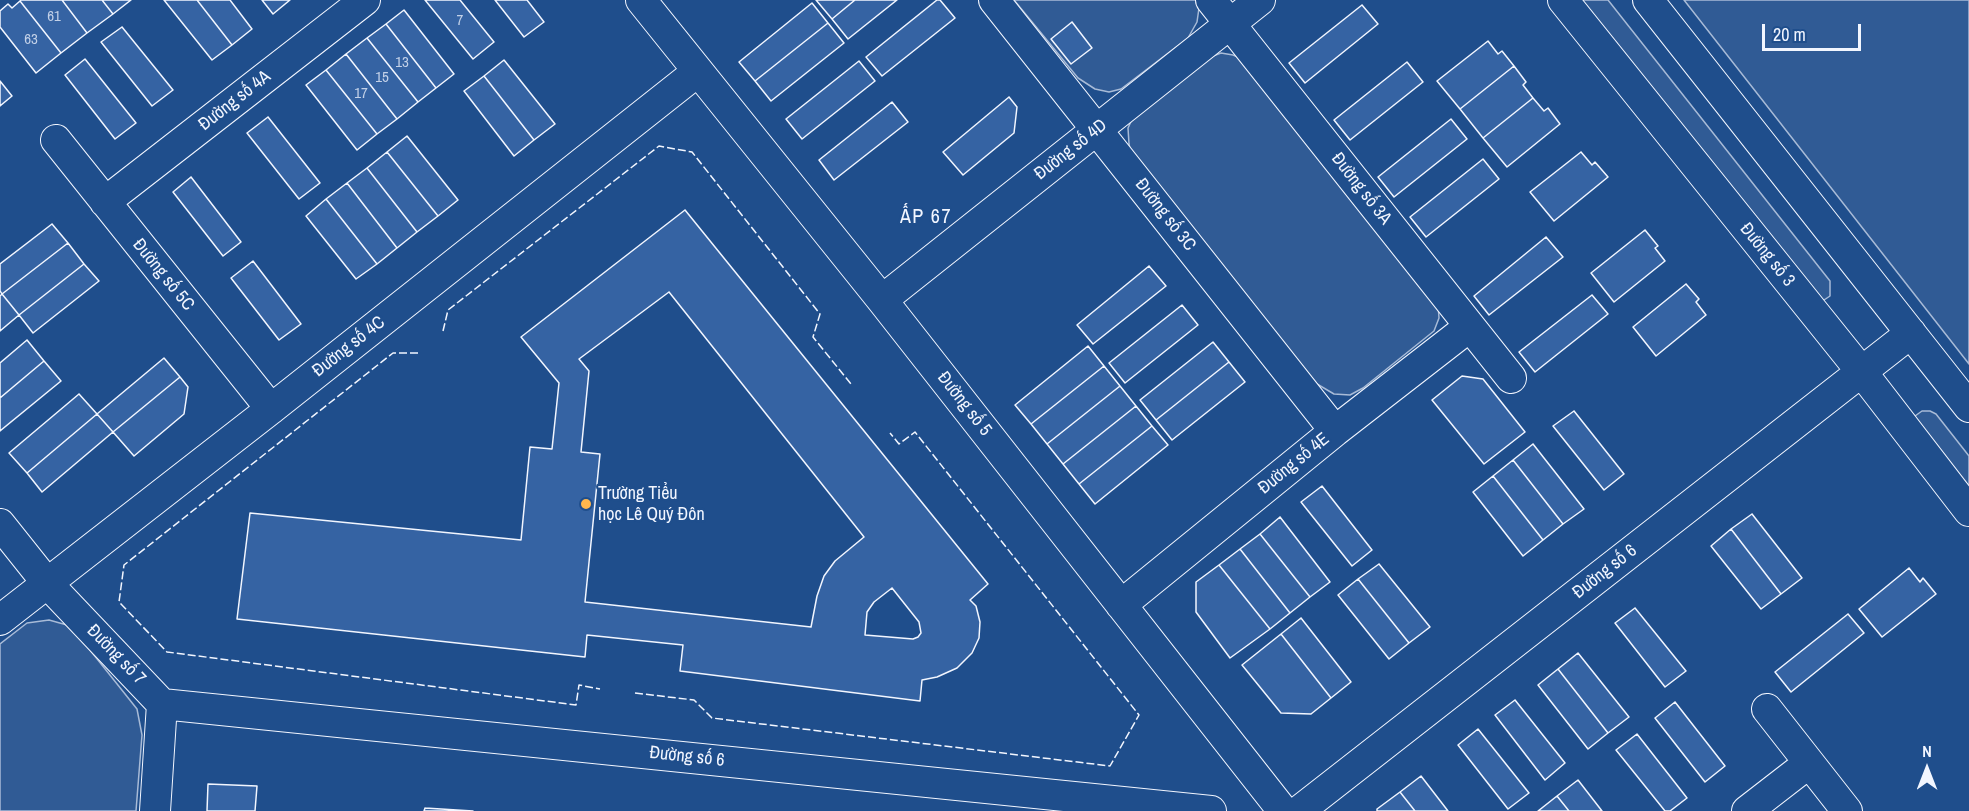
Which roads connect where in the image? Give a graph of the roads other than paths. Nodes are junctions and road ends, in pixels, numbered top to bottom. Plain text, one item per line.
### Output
1 (365, 0) edge
2 (641, 0) edge
3 (994, 0) edge
4 (1211, 0) edge
5 (1260, 0) edge
6 (1563, 0) edge
7 (1648, 0) edge
8 (1230, 24) junction
9 (697, 72) junction
10 (1097, 130) junction
11 (56, 140) dead end
12 (105, 202) junction
13 (882, 300) junction
14 (1469, 327) junction
15 (1911, 333) junction
16 (1861, 371) junction
17 (1511, 378) dead end
18 (1969, 407) edge
19 (271, 410) junction
20 (1335, 431) junction
21 (1969, 511) edge
22 (0, 524) edge
23 (46, 583) junction
24 (1121, 606) junction
25 (0, 620) edge
26 (162, 704) junction
27 (1767, 709) dead end
28 (1809, 763) junction
29 (155, 811) edge
30 (1211, 811) edge
31 (1283, 811) edge
32 (1299, 811) edge
33 (1747, 811) edge
34 (1847, 811) edge

1 - 12 street, Đường số 4A
2 - 9 street, Đường số 5
3 - 10 street, Đường số 3C
4 - 8 street, Đường số 3A
5 - 8 street, Đường số 4D
6 - 16 street, Đường số 3
7 - 15 street
8 - 10 street, Đường số 4D
8 - 14 street, Đường số 3A
9 - 13 street, Đường số 5
9 - 19 street, Đường số 4C
10 - 13 street, Đường số 4D
10 - 20 street, Đường số 3C
11 - 12 street, Đường số 5C
12 - 19 street, Đường số 5C
13 - 24 street, Đường số 5
14 - 17 street, Đường số 3A
14 - 20 street, Đường số 4E
15 - 16 street, Đường số 6
15 - 18 street
16 - 21 street, Đường số 3
16 - 32 street, Đường số 6
19 - 23 street, Đường số 4C
20 - 24 street, Đường số 4E
22 - 23 street, Đường số 7
23 - 25 street, Đường số 4C
23 - 26 street, Đường số 7
24 - 31 street, Đường số 5
26 - 29 street
26 - 30 street, Đường số 6
27 - 28 street
28 - 33 street
28 - 34 street

